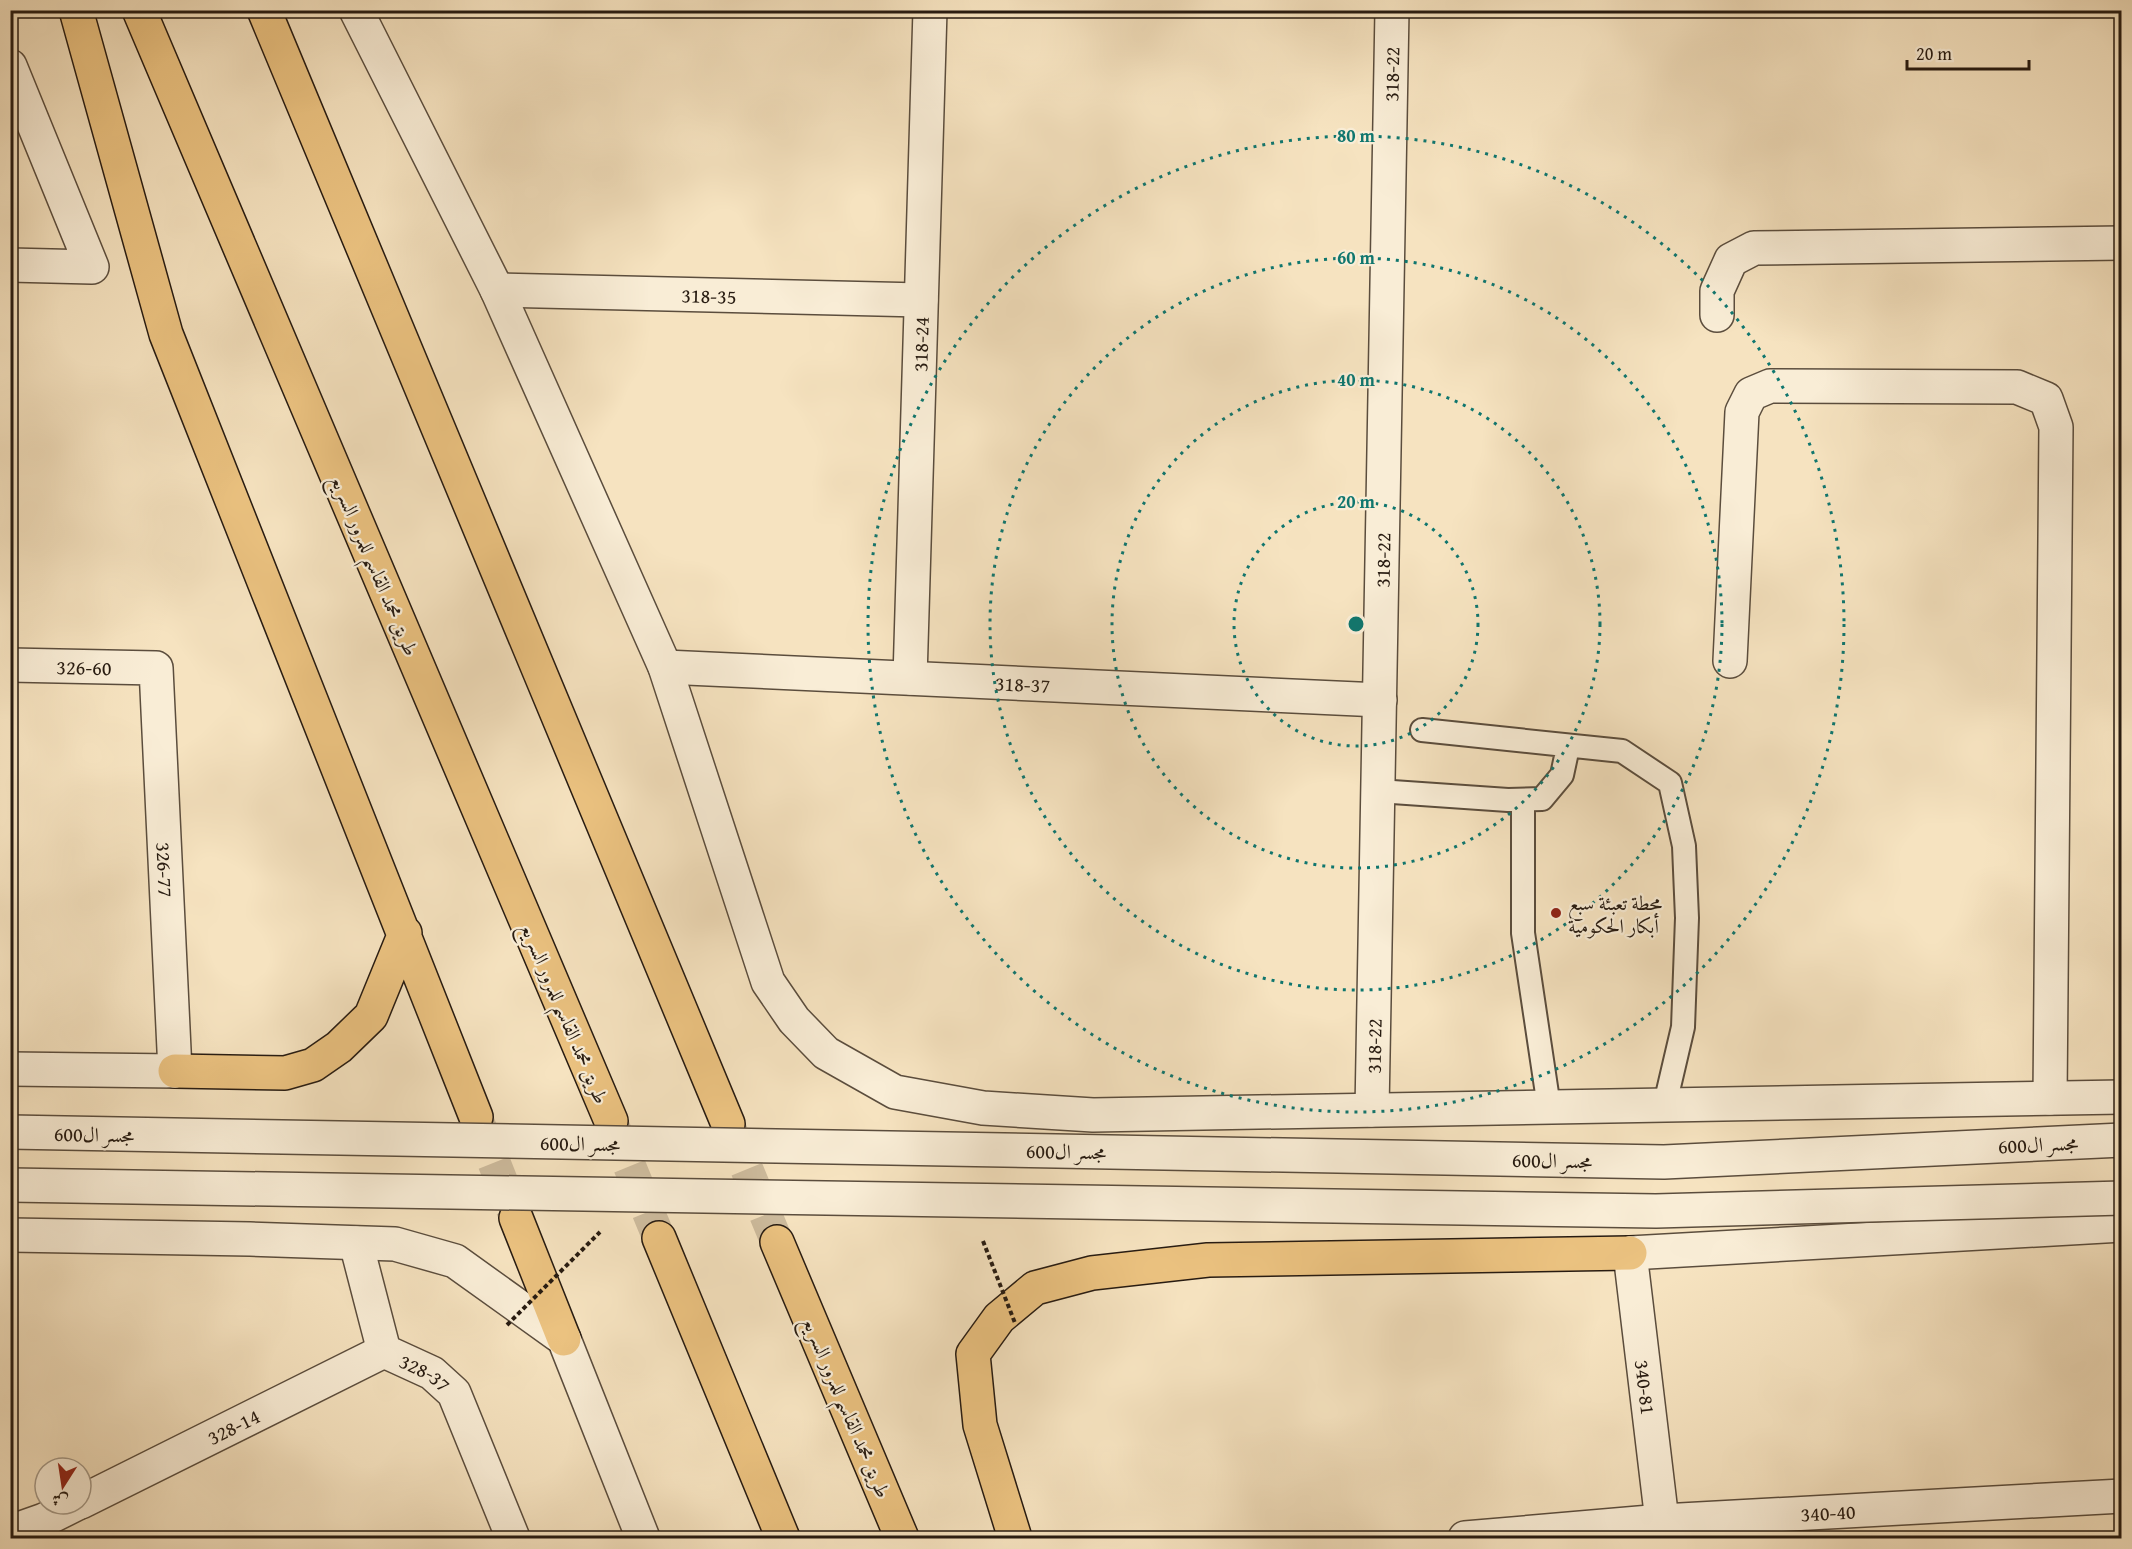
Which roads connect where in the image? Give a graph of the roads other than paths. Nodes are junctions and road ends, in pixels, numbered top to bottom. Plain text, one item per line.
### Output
1 (76, 10) edge
2 (138, 10) edge
3 (264, 10) edge
4 (356, 10) edge
5 (930, 10) edge
6 (1392, 10) edge
7 (10, 66) edge
8 (2121, 243) edge
9 (10, 266) edge
10 (497, 290) junction
11 (921, 300) junction
12 (1717, 315) dead end
13 (1730, 660) dead end
14 (10, 665) edge
15 (665, 667) junction
16 (156, 668) joint
17 (910, 678) junction
18 (1380, 700) junction
19 (1422, 730) dead end
20 (1568, 747) junction
21 (1378, 791) junction
22 (1523, 800) junction
23 (405, 933) junction
24 (10, 1069) edge
25 (175, 1071) junction
26 (2121, 1096) edge
27 (2050, 1098) junction
28 (1665, 1104) junction
29 (1549, 1107) junction
30 (1372, 1110) junction
31 (476, 1117) tunnel mouth
32 (611, 1121) tunnel mouth
33 (728, 1124) tunnel mouth
34 (10, 1132) edge
35 (2121, 1140) edge
36 (10, 1185) edge
37 (2121, 1198) edge
38 (516, 1218) tunnel mouth
39 (2121, 1225) edge
40 (10, 1235) edge
41 (659, 1238) tunnel mouth
42 (777, 1242) tunnel mouth
43 (356, 1243) junction
44 (1630, 1253) junction
45 (564, 1339) junction
46 (384, 1351) junction
47 (93, 1496) edge
48 (2121, 1496) edge
49 (52, 1516) edge
50 (1662, 1521) junction
51 (10, 1532) edge
52 (513, 1539) edge
53 (643, 1539) edge
54 (783, 1539) edge
55 (902, 1539) edge
56 (1015, 1539) edge
57 (1465, 1539) edge

1 - 23 highway
2 - 32 highway, طريق محمد القاسم للمرور السريع
3 - 33 highway
4 - 10 street
5 - 11 street, 318-24
6 - 18 street, 318-22
7 - 9 street
8 - 12 street
10 - 11 street, 318-35
10 - 15 street
11 - 17 street, 318-24
13 - 27 street
14 - 16 street, 326-60
15 - 17 street, 318-37
15 - 30 street
16 - 25 street, 326-77
17 - 18 street, 318-37
18 - 21 street, 318-22
19 - 20 lane
20 - 22 lane
20 - 28 lane
21 - 22 lane
21 - 30 street, 318-22
22 - 29 lane
23 - 25 highway
23 - 31 highway
24 - 25 street
26 - 27 street
27 - 28 street
28 - 29 street
29 - 30 street
34 - 35 street, مجسر ال600, bridge
36 - 37 street, bridge
38 - 45 highway
39 - 44 street
40 - 43 street
41 - 54 highway
42 - 55 highway, طريق محمد القاسم للمرور السريع
43 - 45 street
43 - 46 street, 328-37
44 - 50 street, 340-81
44 - 56 highway
45 - 53 street
46 - 47 street, 328-14
46 - 52 street, 328-37
48 - 50 street, 340-40
49 - 51 street
50 - 57 street, 340-40

